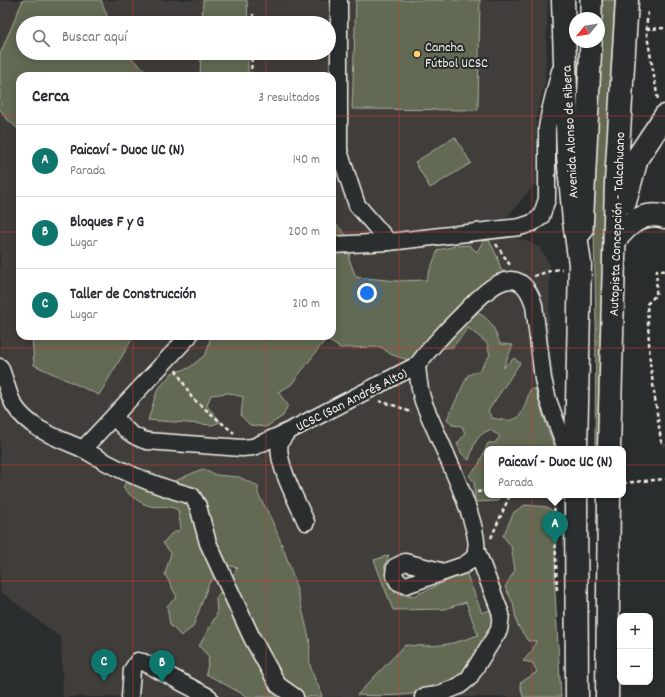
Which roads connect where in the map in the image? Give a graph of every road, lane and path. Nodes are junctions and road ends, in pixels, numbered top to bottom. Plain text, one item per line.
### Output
1 (339, 0) edge
2 (564, 0) edge
3 (592, 0) edge
4 (627, 0) edge
5 (591, 12) edge
6 (648, 12) dead end
7 (665, 28) edge
8 (646, 29) junction
9 (591, 48) edge
10 (565, 54) junction
11 (252, 60) edge
12 (251, 72) edge
13 (665, 116) edge
14 (336, 118) edge
15 (336, 160) edge
16 (665, 217) edge
17 (493, 240) dead end
18 (615, 240) junction
19 (389, 242) junction
20 (336, 245) edge
21 (580, 264) junction
22 (553, 270) dead end
23 (665, 271) edge
24 (521, 282) junction
25 (185, 340) edge
26 (169, 357) junction
27 (417, 365) junction
28 (0, 367) edge
29 (372, 400) dead end
30 (114, 416) junction
31 (436, 431) junction
32 (287, 432) junction
33 (665, 445) edge
34 (565, 446) edge
35 (576, 446) edge
36 (609, 446) edge
37 (253, 447) junction
38 (83, 449) junction
39 (665, 479) edge
40 (626, 482) edge
41 (509, 498) edge
42 (554, 498) edge
43 (576, 498) edge
44 (608, 498) edge
45 (306, 522) dead end
46 (555, 544) dead end
47 (476, 549) junction
48 (444, 572) dead end
49 (130, 697) edge
50 (209, 697) edge
51 (295, 697) edge
52 (423, 697) edge
53 (577, 697) edge
54 (607, 697) edge

1 - 14 lane
2 - 10 highway, Avenida Alonso de Ribera
3 - 5 main road
4 - 18 highway, Autopista Concepción - Talcahuano
6 - 8 path
7 - 8 path
8 - 13 path
9 - 21 main road
10 - 19 lane
10 - 21 highway, Avenida Alonso de Ribera
11 - 12 path
13 - 18 highway
15 - 19 lane
16 - 18 highway
17 - 24 path
18 - 36 highway, Autopista Concepción - Talcahuano
19 - 20 lane
21 - 35 highway
22 - 24 path
23 - 33 path
24 - 27 lane, UCSC (San Andrés Alto)
24 - 34 lane
25 - 26 lane
26 - 30 lane
26 - 37 path
27 - 31 lane, UCSC (San Andrés Alto)
27 - 32 lane, UCSC (San Andrés Alto)
28 - 38 lane
29 - 31 path
30 - 37 lane
30 - 38 lane
31 - 47 lane, UCSC (San Andrés Alto)
32 - 37 lane
32 - 45 lane, UCSC (San Andrés Alto)
38 - 51 lane
39 - 40 path
41 - 47 path
42 - 46 path
43 - 53 highway
44 - 54 highway
47 - 48 lane
47 - 52 lane, UCSC (San Andrés Alto)
49 - 50 lane

